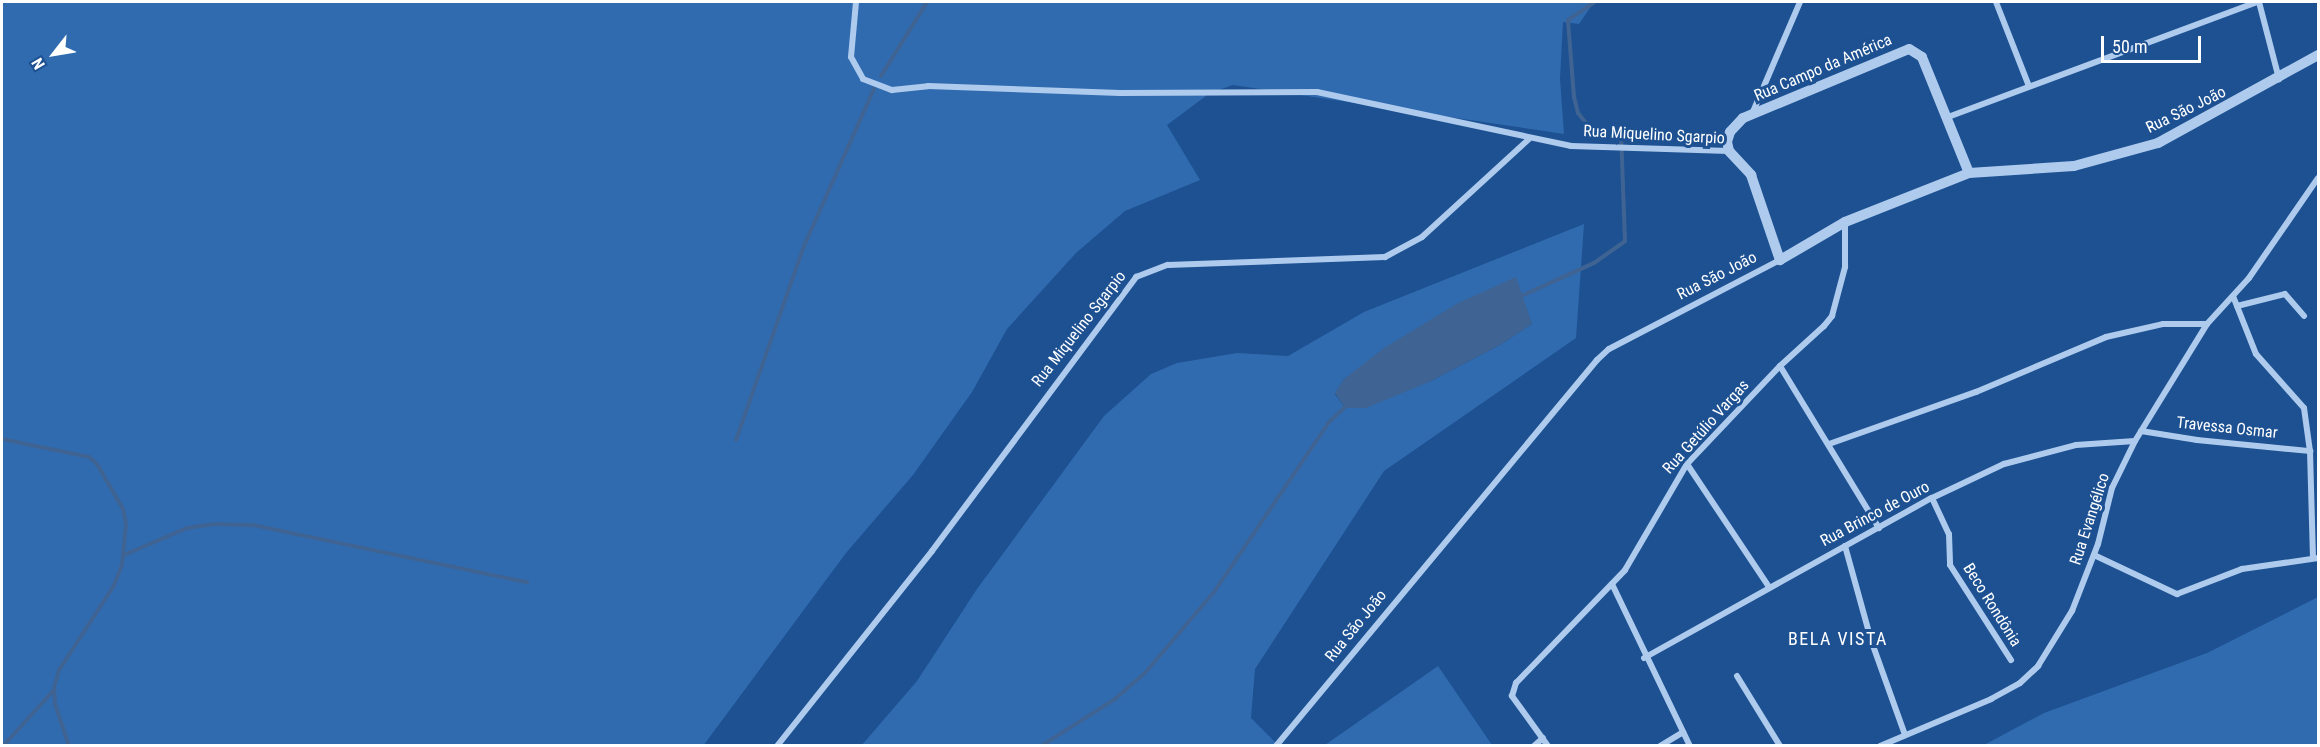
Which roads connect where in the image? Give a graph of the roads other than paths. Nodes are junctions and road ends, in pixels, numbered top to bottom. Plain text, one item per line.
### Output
1 (856, 2) edge
2 (1800, 2) edge
3 (1996, 2) edge
4 (2258, 2) edge
5 (2319, 55) edge
6 (2279, 79) junction
7 (2029, 86) junction
8 (1751, 115) junction
9 (1948, 117) junction
10 (1529, 139) junction
11 (1729, 152) junction
12 (1969, 173) junction
13 (2319, 178) edge
14 (1845, 222) junction
15 (1780, 260) junction
16 (2233, 296) junction
17 (2237, 306) junction
18 (2304, 316) dead end
19 (2207, 324) junction
20 (1780, 366) junction
21 (2141, 431) junction
22 (2135, 441) junction
23 (1829, 444) junction
24 (2310, 451) junction
25 (1687, 464) junction
26 (1932, 498) junction
27 (1880, 528) junction
28 (1845, 546) junction
29 (2094, 555) junction
30 (2316, 558) edge
31 (1611, 584) junction
32 (1769, 587) junction
33 (1644, 658) junction
34 (2011, 660) dead end
35 (1737, 676) dead end
36 (1683, 732) junction
37 (1905, 735) junction
38 (1543, 738) junction
39 (777, 746) edge
40 (1276, 746) edge
41 (1534, 746) edge
42 (1548, 746) edge
43 (1660, 746) edge
44 (1690, 746) edge
45 (1780, 746) edge
46 (1880, 746) edge

1 - 10 street, Rua Miquelino Sgarpio
2 - 8 street
3 - 7 street
4 - 6 street
4 - 7 street
5 - 6 street, Rua São João
6 - 12 street, Rua São João
7 - 9 street
8 - 9 street, Rua Campo da América
8 - 11 street
9 - 12 street, Rua Campo da América
10 - 11 street, Rua Miquelino Sgarpio
10 - 39 street, Rua Miquelino Sgarpio
11 - 15 street, Rua Miquelino Sgarpio
12 - 14 street, Rua São João
13 - 16 street, Rua Evangélico
14 - 15 street, Rua São João
14 - 20 street, Rua Getúlio Vargas
15 - 40 street, Rua São João
16 - 17 street
16 - 19 street, Rua Evangélico
17 - 18 street
17 - 24 street
19 - 21 street, Rua Evangélico
19 - 23 street
20 - 23 street
20 - 25 street, Rua Getúlio Vargas
21 - 22 street, Rua Evangélico
21 - 24 street, Travessa Osmar
22 - 26 street, Rua Brinco de Ouro
22 - 29 street, Rua Evangélico
23 - 27 street
24 - 30 street
25 - 31 street, Rua Getúlio Vargas
25 - 32 street
26 - 27 street, Rua Brinco de Ouro
26 - 34 street, Beco Rondônia
27 - 28 street, Rua Brinco de Ouro
28 - 32 street, Rua Brinco de Ouro
28 - 37 street
29 - 30 street
29 - 37 street, Rua Evangélico
31 - 33 street
31 - 38 street, Rua Getúlio Vargas
32 - 33 street, Rua Brinco de Ouro
33 - 36 street
35 - 45 street
36 - 43 street
36 - 44 street
37 - 46 street, Rua Evangélico
38 - 41 street
38 - 42 street

